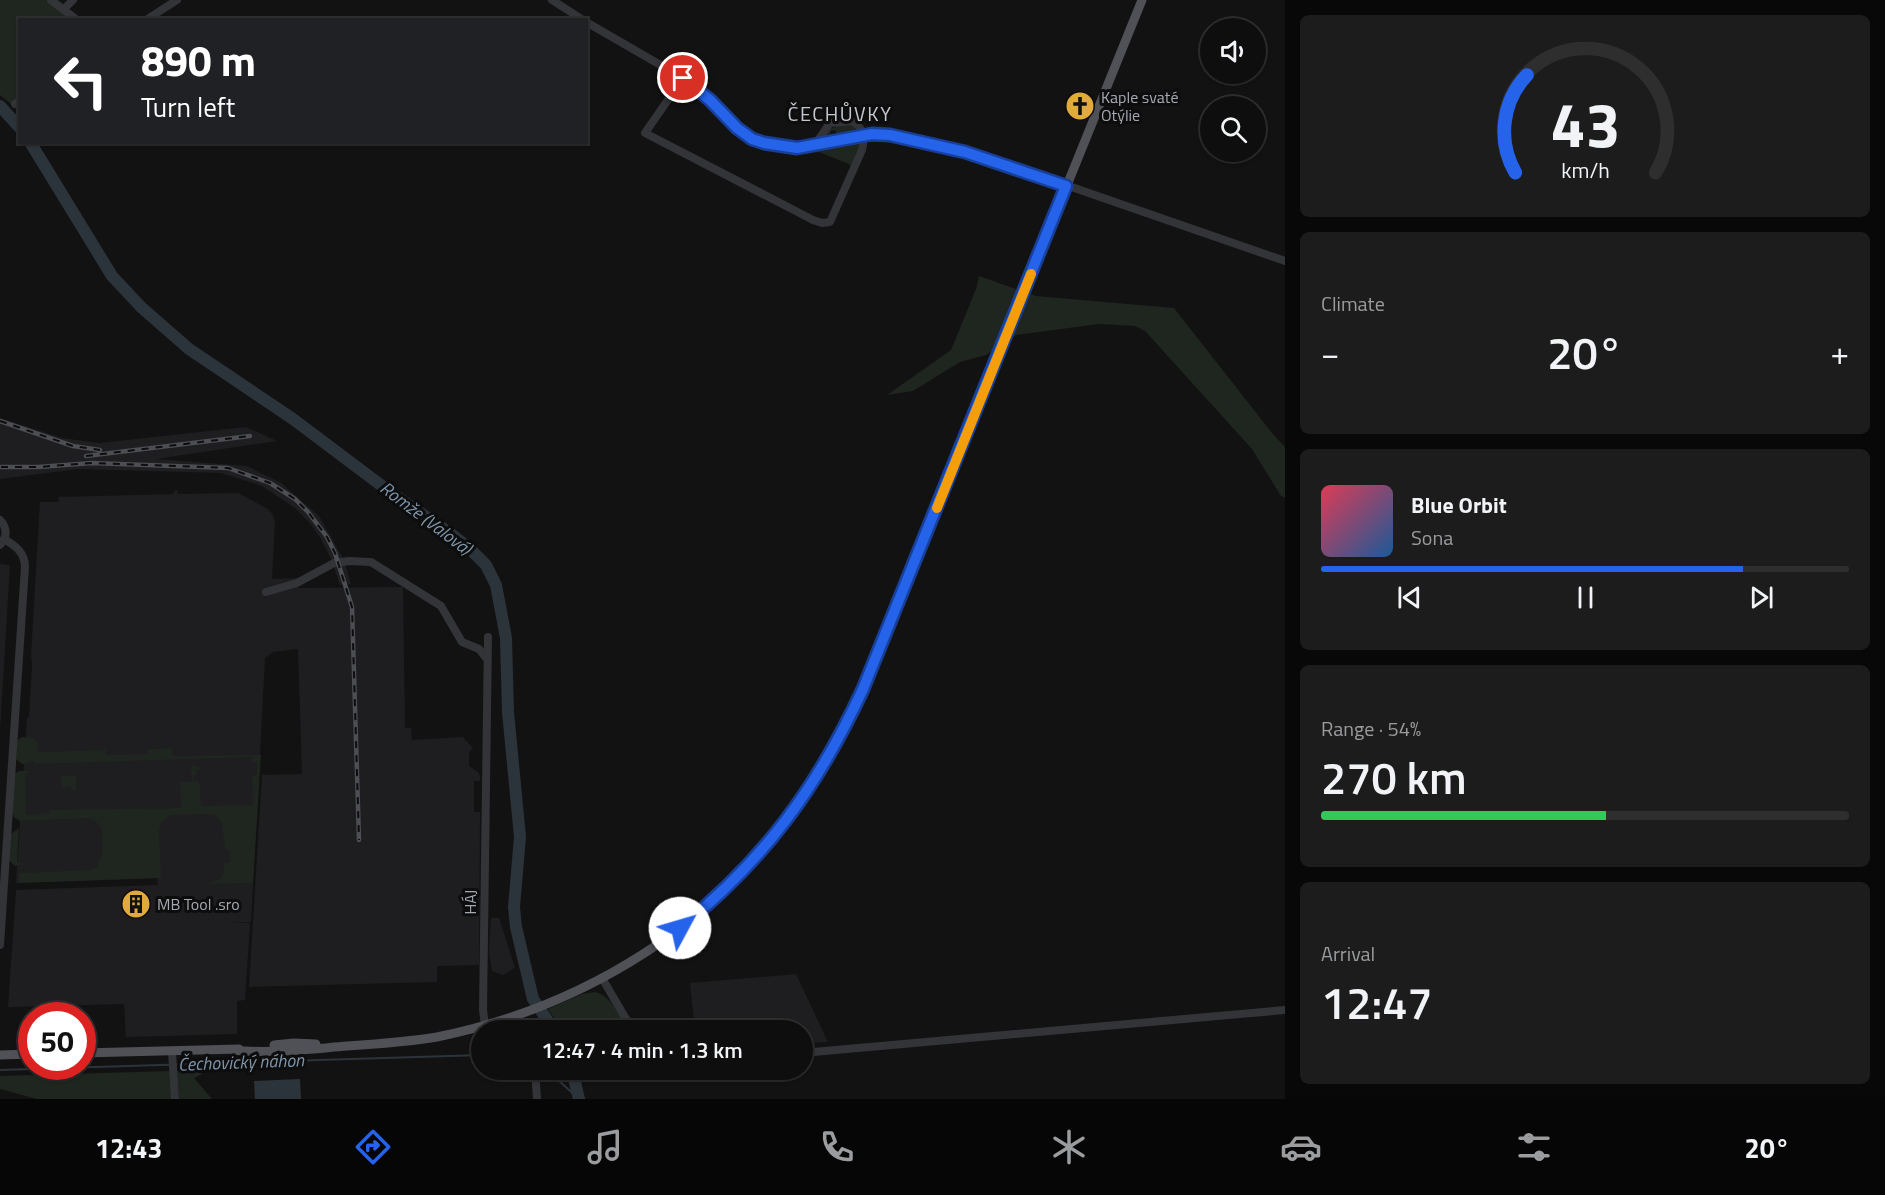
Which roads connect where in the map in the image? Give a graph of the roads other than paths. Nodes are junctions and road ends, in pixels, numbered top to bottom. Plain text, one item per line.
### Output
1 (51, 0) edge
2 (73, 0) edge
3 (177, 0) edge
4 (552, 0) edge
5 (1142, 0) edge
6 (64, 9) junction
7 (75, 18) edge
8 (150, 18) edge
9 (582, 18) edge
10 (588, 22) edge
11 (683, 78) junction
12 (863, 136) junction
13 (814, 146) junction
14 (1066, 186) junction
15 (1285, 261) edge
16 (0, 519) edge
17 (2, 542) edge
18 (266, 592) dead end
19 (488, 637) dead end
20 (487, 661) junction
21 (0, 945) edge
22 (602, 978) junction
23 (1285, 1010) edge
24 (484, 1020) edge
25 (501, 1020) edge
26 (628, 1020) edge
27 (471, 1028) edge
28 (813, 1052) edge
29 (18, 1054) edge
30 (96, 1054) edge
31 (0, 1055) edge
32 (173, 1061) junction
33 (536, 1080) edge
34 (175, 1099) edge
35 (537, 1099) edge

1 - 6 street
2 - 6 street
3 - 8 street
4 - 9 street
5 - 14 main road
6 - 7 street
10 - 11 street
11 - 12 street
11 - 13 street
12 - 13 street
12 - 13 street
12 - 14 street
14 - 15 street
14 - 22 main road
16 - 17 street
17 - 21 street
18 - 20 street
19 - 20 street, HÁJ
20 - 24 street, HÁJ
22 - 25 main road
22 - 26 street
23 - 28 street
27 - 32 main road
29 - 31 main road
30 - 32 main road
32 - 34 street
33 - 35 street

